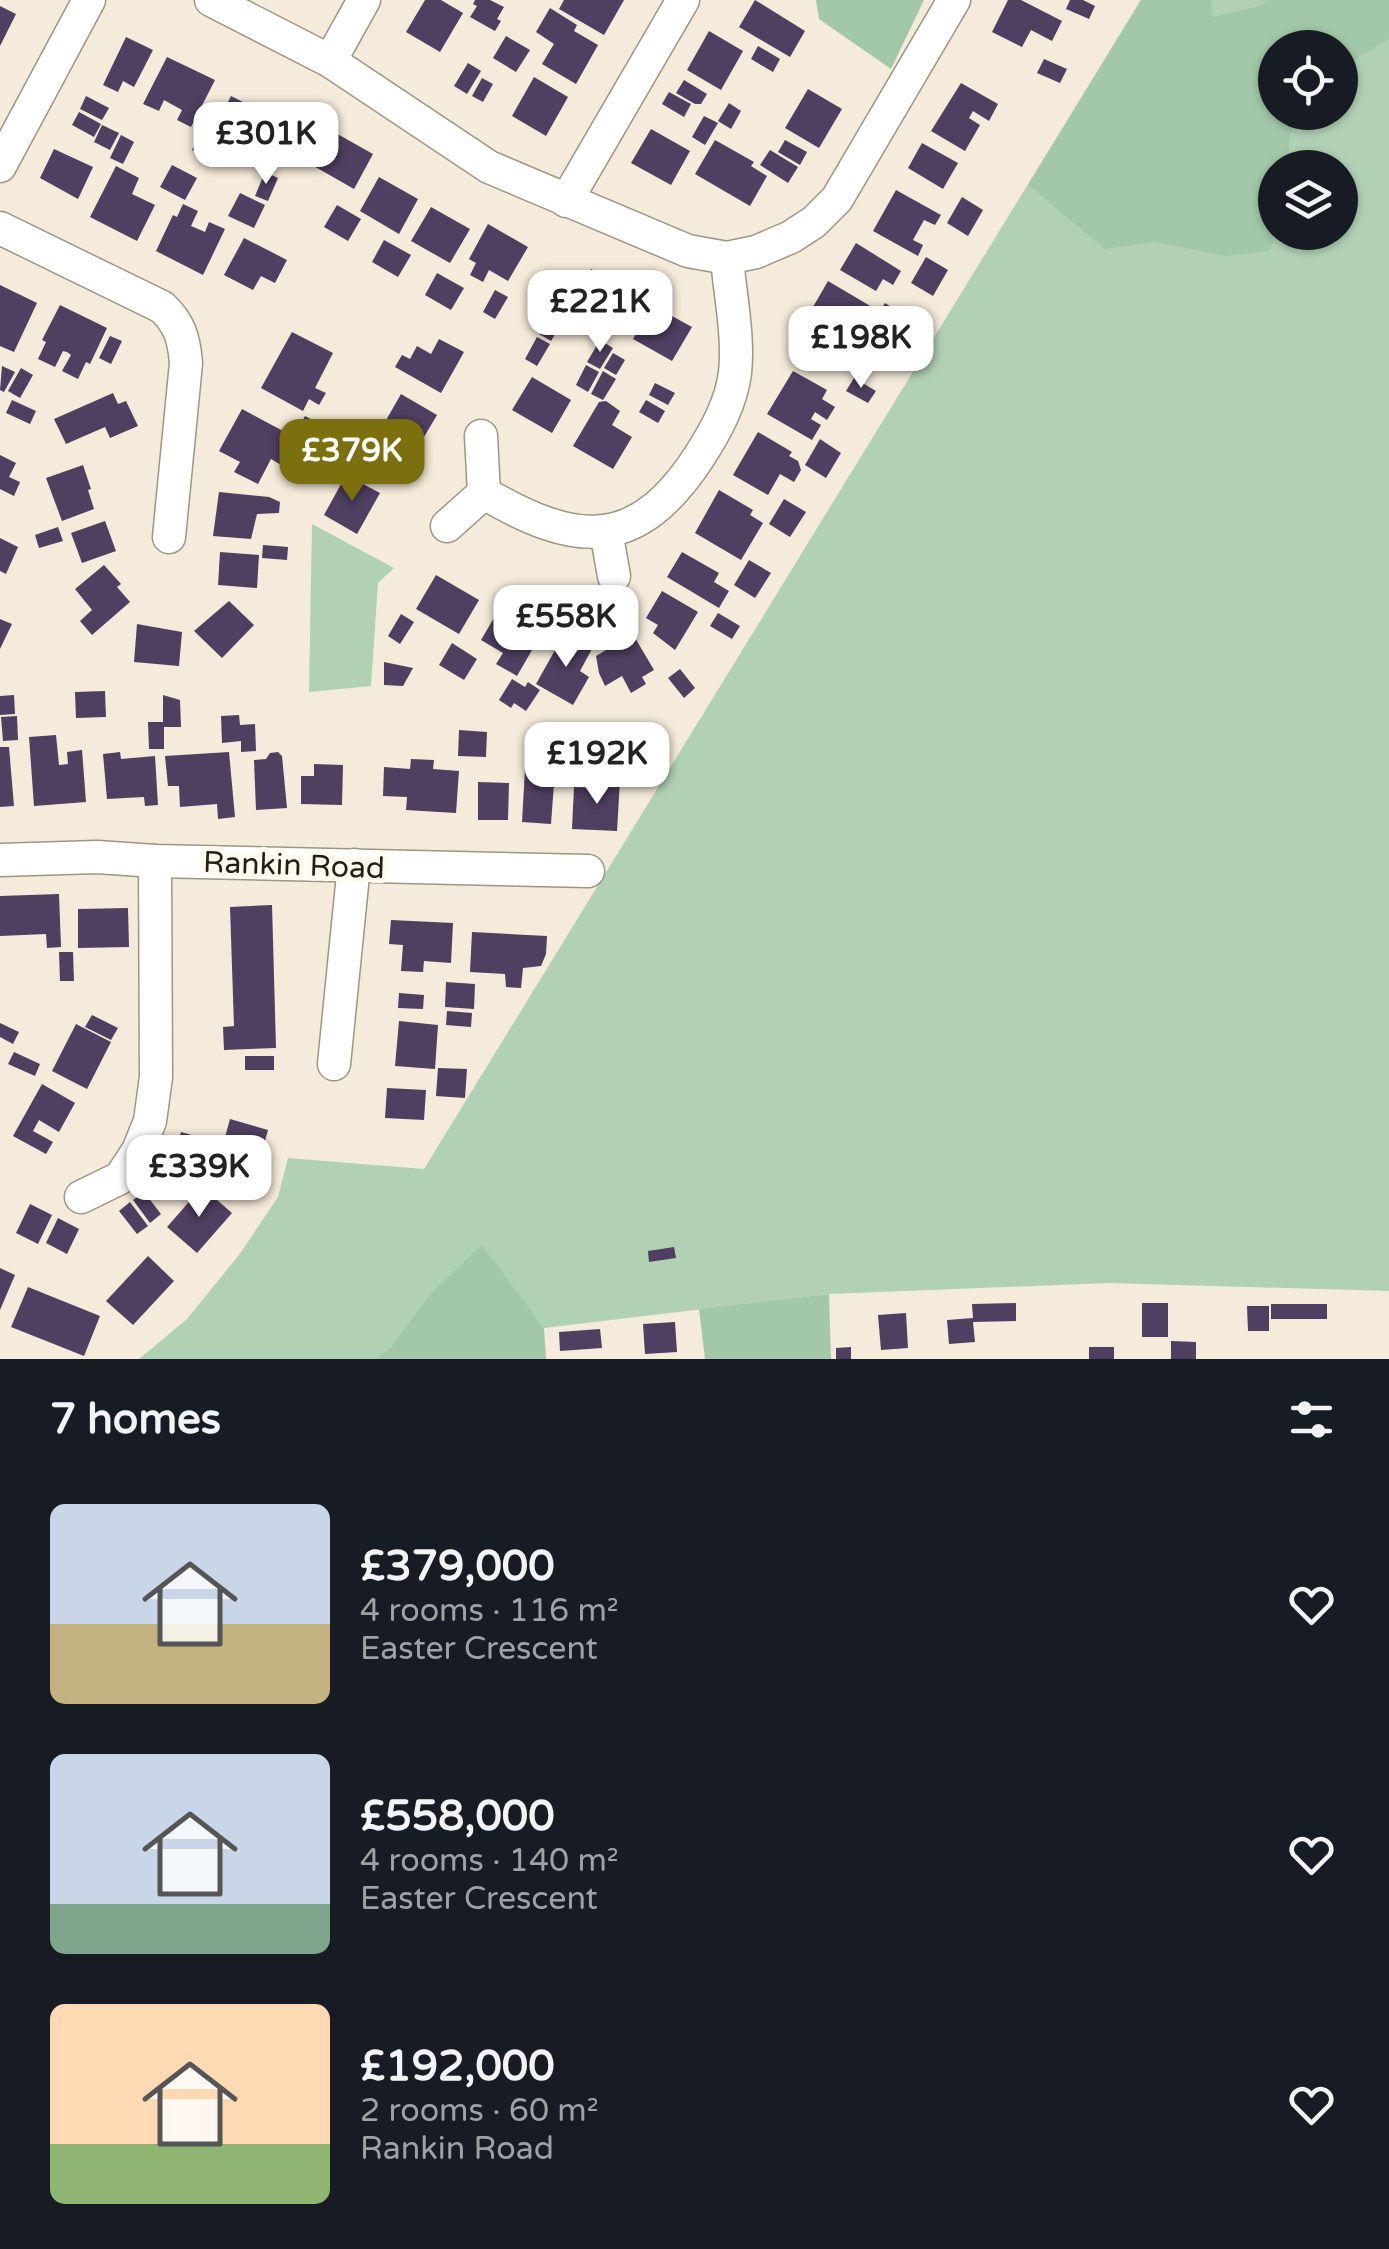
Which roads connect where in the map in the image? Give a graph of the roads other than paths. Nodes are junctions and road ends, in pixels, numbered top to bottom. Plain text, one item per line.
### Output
1 (89, 0) edge
2 (210, 0) edge
3 (364, 0) edge
4 (682, 0) edge
5 (954, 0) edge
6 (330, 61) junction
7 (0, 166) edge
8 (566, 201) junction
9 (0, 228) edge
10 (727, 258) junction
11 (481, 436) dead end
12 (484, 492) junction
13 (447, 526) dead end
14 (606, 531) junction
15 (169, 537) dead end
16 (614, 576) dead end
17 (0, 860) edge
18 (155, 861) junction
19 (354, 865) junction
20 (588, 871) dead end
21 (334, 1064) dead end
22 (81, 1196) dead end

1 - 7 street
2 - 6 street
3 - 6 street
4 - 8 street
5 - 10 street
6 - 8 street
8 - 10 street
9 - 15 street
10 - 14 street
11 - 12 street
12 - 13 street
12 - 14 street
14 - 16 street
17 - 18 street, Rankin Road
18 - 19 street, Rankin Road
18 - 22 street
19 - 20 street, Rankin Road
19 - 21 street

